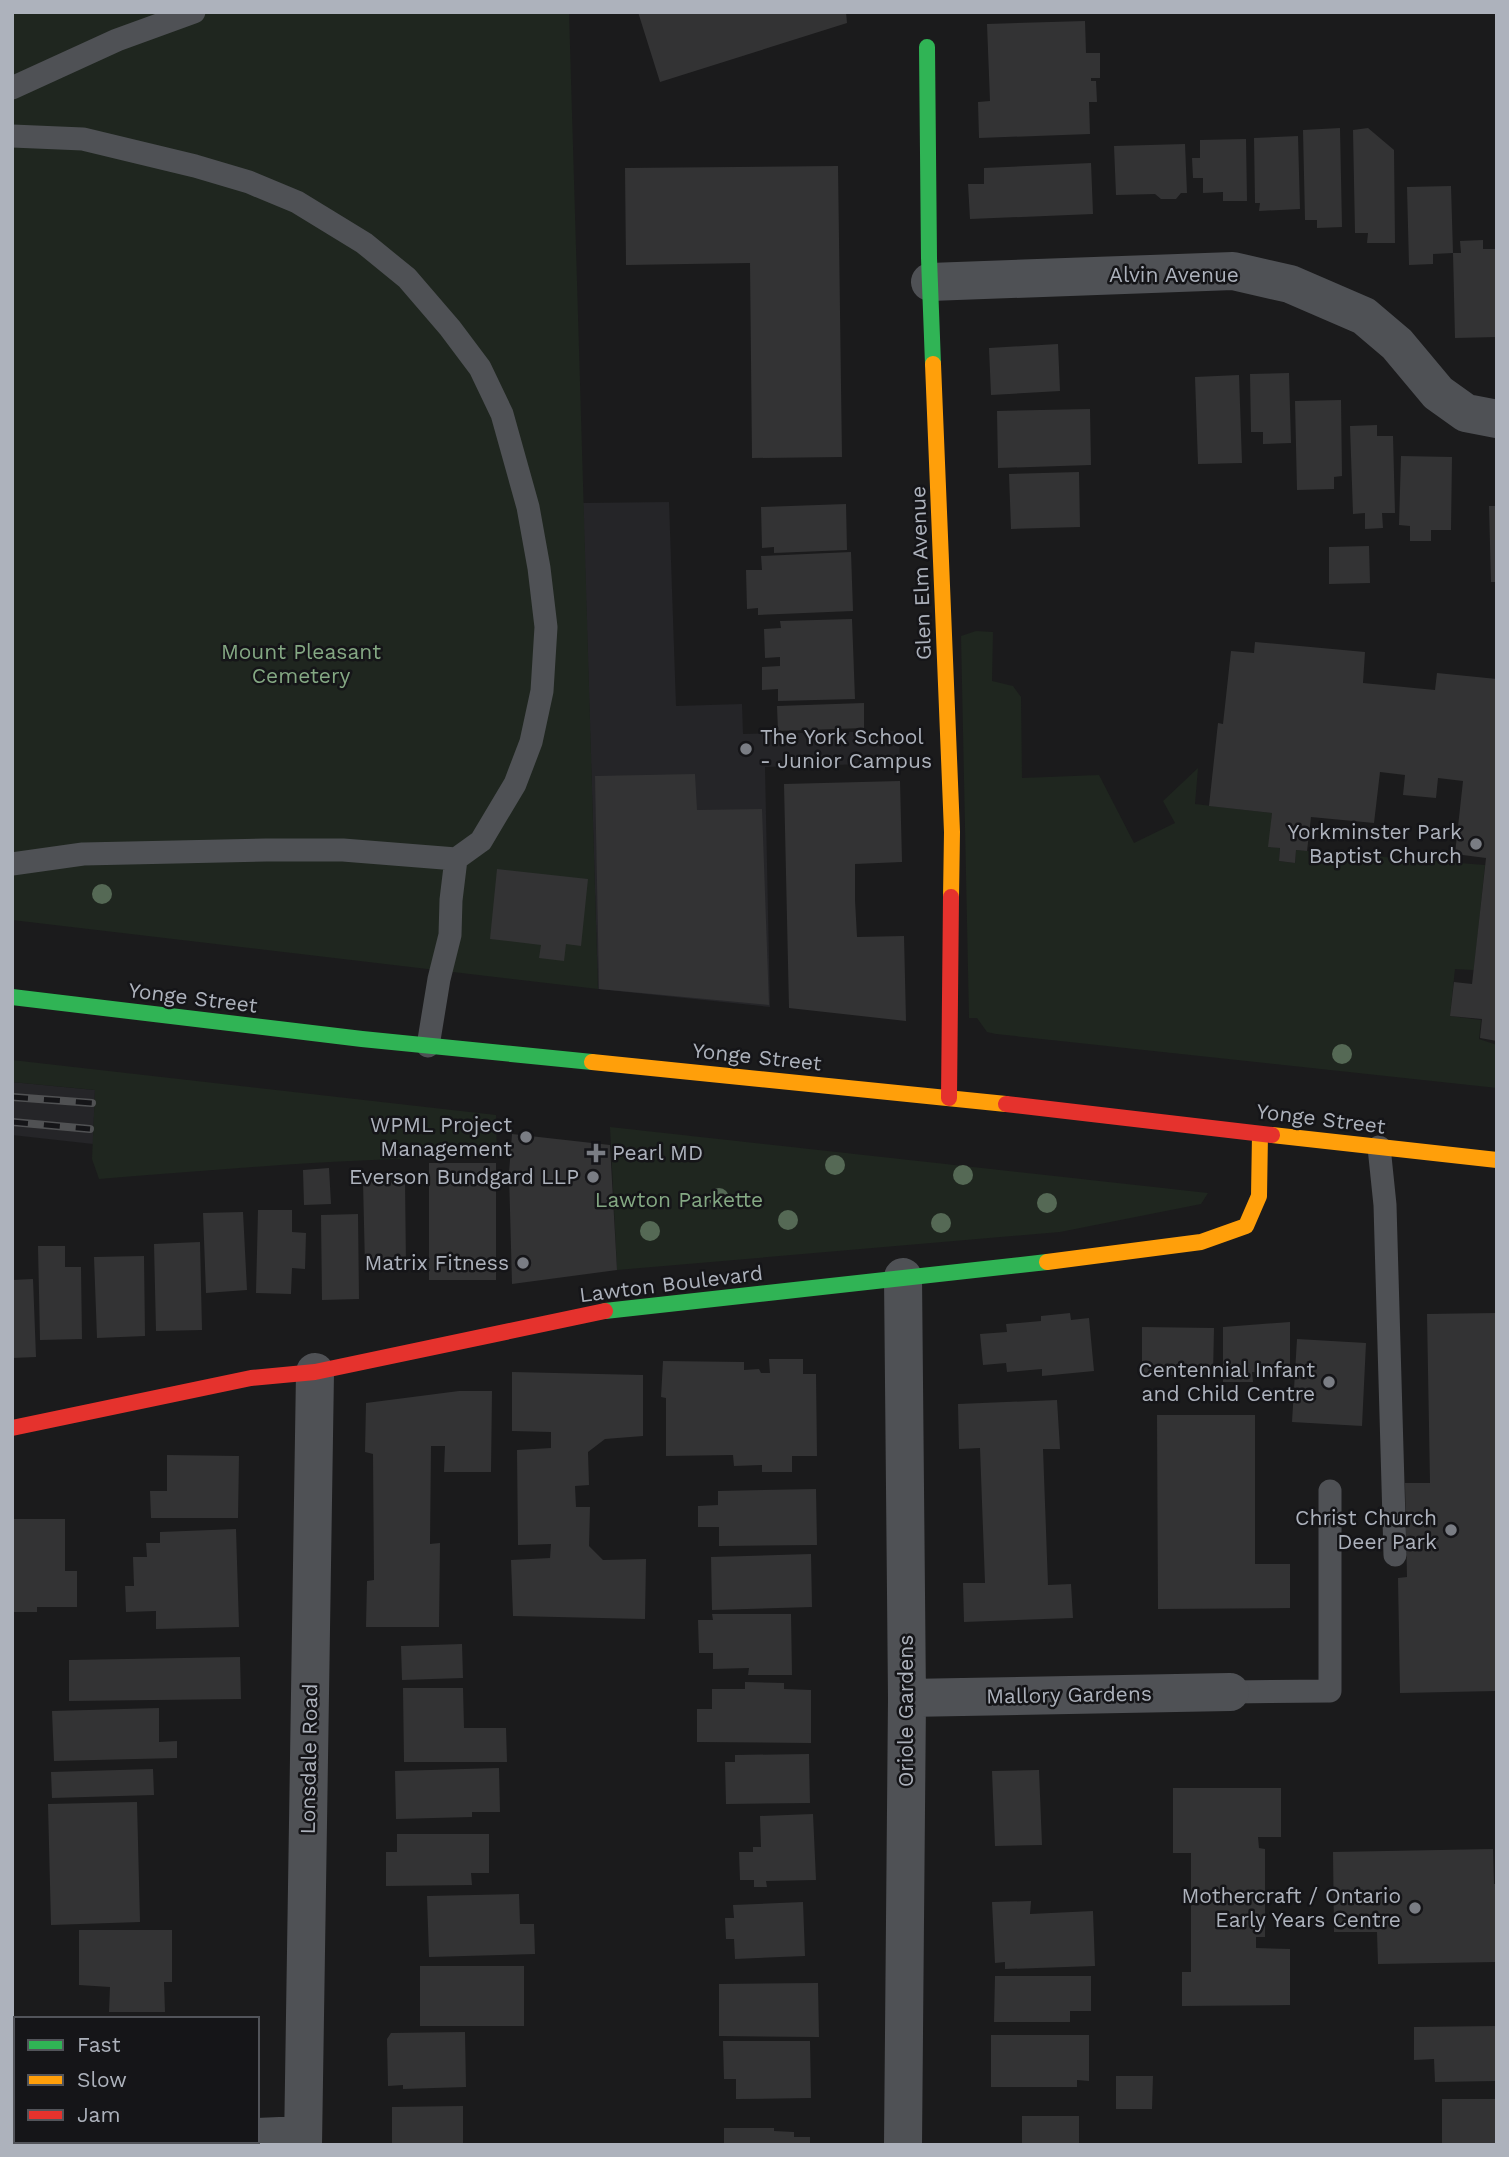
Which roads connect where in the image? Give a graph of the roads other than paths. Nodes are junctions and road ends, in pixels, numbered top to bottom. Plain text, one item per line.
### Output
1 (194, 12) edge
2 (927, 47) dead end
3 (12, 88) edge
4 (12, 136) edge
5 (930, 282) junction
6 (1497, 419) edge
7 (456, 859) junction
8 (12, 864) edge
9 (12, 998) edge
10 (428, 1046) junction
11 (949, 1098) junction
12 (1260, 1133) junction
13 (1379, 1147) junction
14 (1497, 1160) edge
15 (903, 1277) junction
16 (315, 1372) junction
17 (12, 1428) edge
18 (1330, 1491) dead end
19 (1395, 1555) dead end
20 (1230, 1692) joint
21 (907, 1698) junction
22 (259, 2137) edge
23 (303, 2140) edge
24 (902, 2145) edge

1 - 3 lane
2 - 5 street, Glen Elm Avenue
4 - 7 lane
5 - 6 street, Alvin Avenue
5 - 11 street, Glen Elm Avenue
7 - 8 lane
7 - 10 lane
9 - 10 street, Yonge Street
10 - 11 street, Yonge Street
11 - 12 street, Yonge Street
12 - 13 street, Yonge Street
12 - 15 street, Lawton Boulevard
13 - 14 street, Yonge Street
13 - 19 lane
15 - 16 street, Lawton Boulevard
15 - 21 street, Oriole Gardens
16 - 17 street, Lawton Boulevard
16 - 23 street, Lonsdale Road
18 - 20 lane
20 - 21 street, Mallory Gardens
21 - 24 street, Oriole Gardens
22 - 23 street

